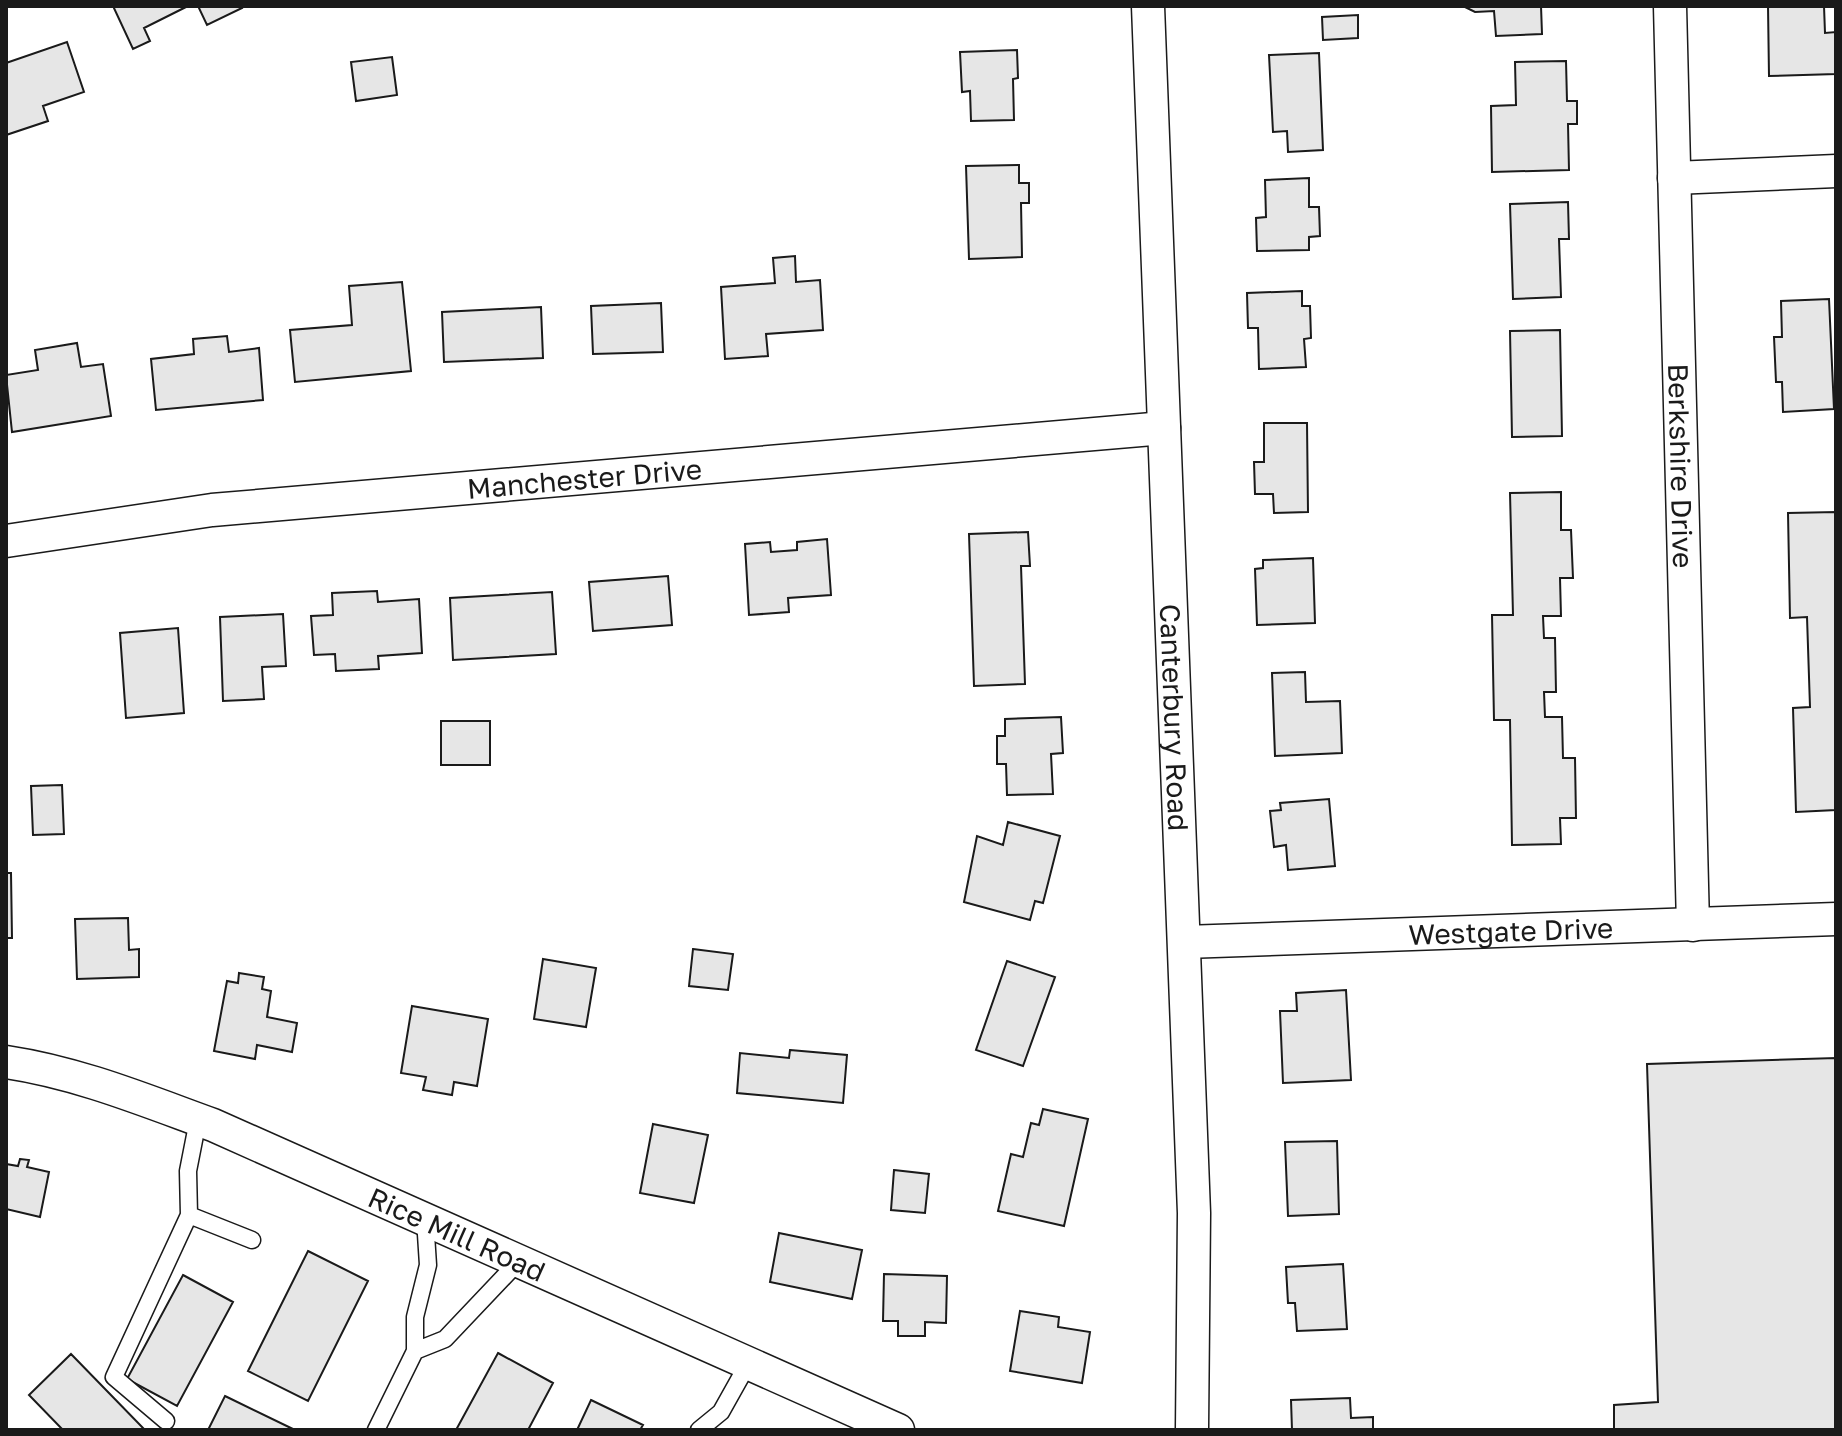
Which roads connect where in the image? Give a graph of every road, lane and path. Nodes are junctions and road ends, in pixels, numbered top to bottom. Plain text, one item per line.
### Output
1 (1148, 6) edge
2 (1670, 6) edge
3 (1836, 171) edge
4 (1674, 178) junction
5 (1164, 428) junction
6 (6, 541) edge
7 (1836, 919) edge
8 (1693, 925) junction
9 (1185, 942) junction
10 (6, 1062) edge
11 (198, 1120) junction
12 (189, 1215) junction
13 (425, 1219) junction
14 (252, 1240) dead end
15 (519, 1261) junction
16 (415, 1351) junction
17 (749, 1362) junction
18 (166, 1421) dead end
19 (376, 1430) edge
20 (699, 1430) edge
21 (898, 1430) edge
22 (1192, 1430) edge

1 - 5 street, Canterbury Road
2 - 4 street, Berkshire Drive
3 - 4 street
4 - 8 street, Berkshire Drive
5 - 6 street, Manchester Drive
5 - 9 street, Canterbury Road
7 - 8 street, Westgate Drive
8 - 9 street, Westgate Drive
9 - 22 street, Canterbury Road
10 - 11 street, Rice Mill Road
11 - 12 lane
11 - 13 street, Rice Mill Road
12 - 14 lane
12 - 18 lane
13 - 15 street, Rice Mill Road
13 - 16 lane
15 - 16 lane
15 - 17 street, Rice Mill Road
16 - 19 lane
17 - 20 lane
17 - 21 street, Rice Mill Road

